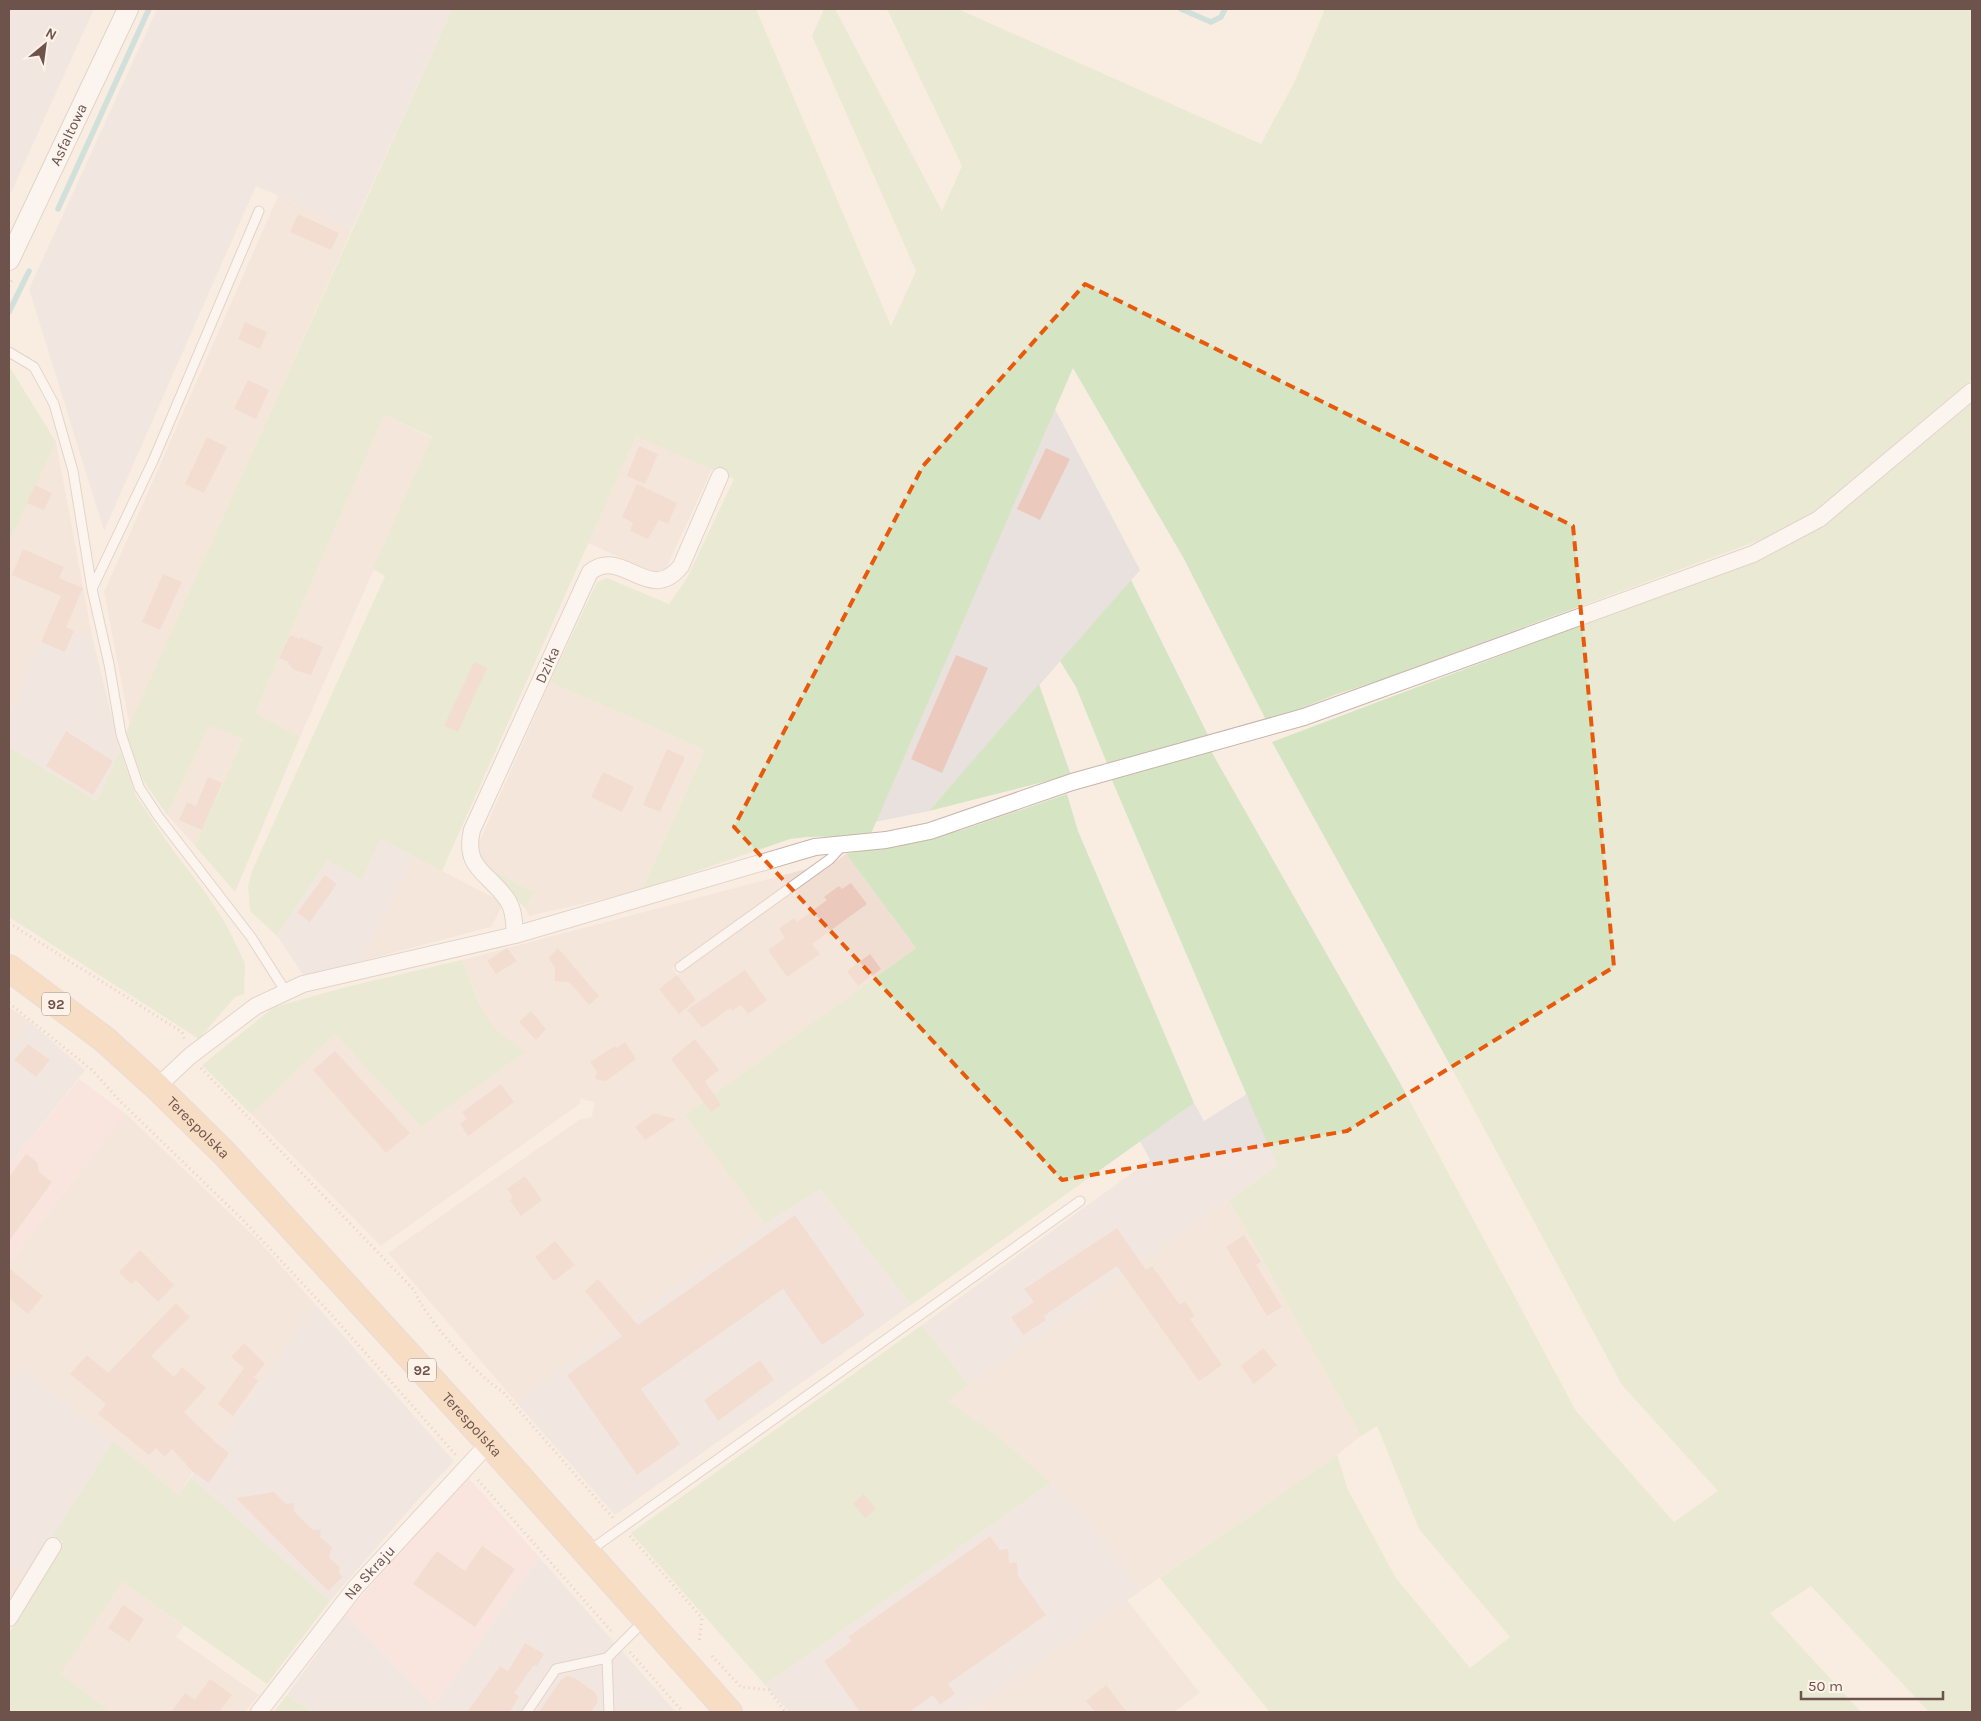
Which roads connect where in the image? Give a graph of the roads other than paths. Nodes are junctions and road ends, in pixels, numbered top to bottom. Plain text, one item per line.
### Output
1 (128, 9) edge
2 (259, 211) dead end
3 (9, 260) edge
4 (9, 352) edge
5 (1972, 391) edge
6 (720, 476) dead end
7 (92, 589) junction
8 (846, 842) junction
9 (515, 935) junction
10 (680, 967) dead end
11 (9, 968) edge
12 (286, 992) junction
13 (157, 1087) junction
14 (1080, 1201) dead end
15 (489, 1443) junction
16 (53, 1546) dead end
17 (587, 1552) junction
18 (9, 1618) edge
19 (646, 1619) junction
20 (607, 1658) junction
21 (259, 1712) edge
22 (527, 1712) edge
23 (609, 1712) edge
24 (729, 1712) edge

1 - 3 street, Asfaltowa
2 - 7 lane
4 - 7 lane
5 - 8 street
6 - 9 street, Dzika
7 - 12 lane
8 - 9 street
8 - 10 lane
9 - 12 street
11 - 13 main road, Terespolska / 92
12 - 13 street
13 - 15 main road, Terespolska / 92
14 - 17 lane
15 - 17 main road, Terespolska / 92
15 - 21 street, Na Skraju
16 - 18 street
17 - 19 main road, Terespolska / 92
19 - 20 lane
19 - 24 main road, Terespolska / 92
20 - 22 lane
20 - 23 lane

